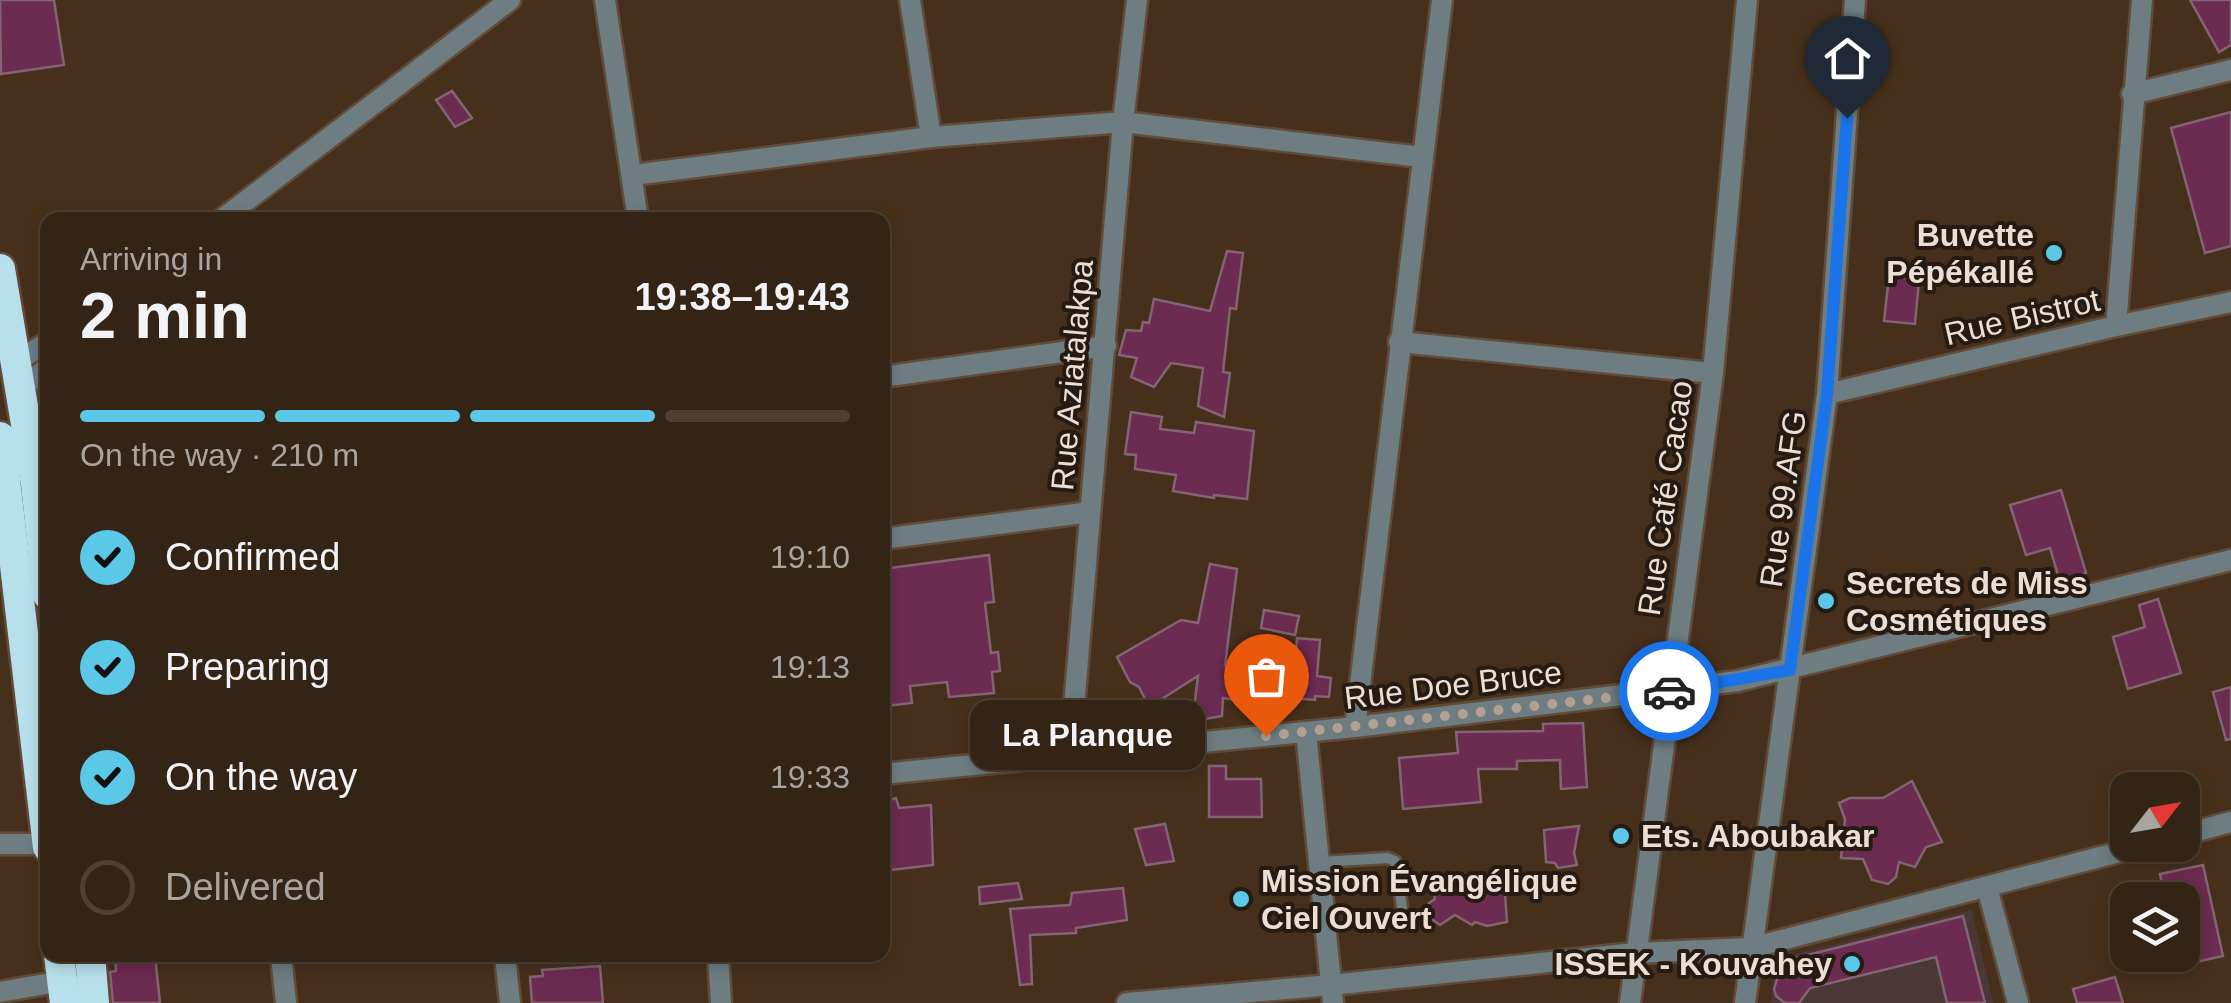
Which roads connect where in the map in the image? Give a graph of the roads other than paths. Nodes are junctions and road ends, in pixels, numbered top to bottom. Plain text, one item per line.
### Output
1 (510, 0) edge
2 (605, 0) edge
3 (910, 0) edge
4 (1137, 0) edge
5 (1442, 0) edge
6 (1747, 0) edge
7 (1855, 0) edge
8 (2142, 0) edge
9 (2231, 70) edge
10 (2132, 94) junction
11 (1123, 122) junction
12 (930, 137) junction
13 (1421, 157) junction
14 (634, 175) junction
15 (232, 212) edge
16 (637, 212) edge
17 (0, 269) edge
18 (2231, 302) edge
19 (2116, 326) junction
20 (1399, 342) junction
21 (1106, 346) junction
22 (40, 349) edge
23 (40, 369) edge
24 (1712, 372) junction
25 (890, 377) edge
26 (8, 379) edge
27 (1827, 394) junction
28 (0, 436) edge
29 (40, 472) edge
30 (1090, 512) junction
31 (890, 538) edge
32 (7, 553) edge
33 (2231, 560) edge
34 (1790, 670) junction
35 (1670, 690) junction
36 (1355, 727) junction
37 (1306, 732) junction
38 (1070, 755) junction
39 (890, 773) edge
40 (40, 795) edge
41 (2231, 822) edge
42 (2200, 830) edge
43 (0, 844) edge
44 (40, 846) edge
45 (2110, 855) edge
46 (1318, 862) junction
47 (1988, 888) junction
48 (1402, 907) dead end
49 (1751, 948) junction
50 (1635, 953) junction
51 (91, 962) edge
52 (282, 962) edge
53 (506, 962) edge
54 (718, 962) edge
55 (62, 980) edge
56 (0, 992) edge
57 (1332, 994) edge
58 (94, 1003) edge
59 (286, 1003) edge
60 (510, 1003) edge
61 (721, 1003) edge
62 (1126, 1003) edge
63 (1630, 1003) edge
64 (1745, 1003) edge
65 (2018, 1003) edge

1 - 15 street
2 - 14 street
3 - 12 street
4 - 11 street, Rue Aziatalakpa
5 - 13 street
6 - 24 street, Rue Café Cacao
7 - 27 street, Rue 99.AFG
8 - 10 street
9 - 10 street
10 - 19 street
11 - 12 street
11 - 13 street
11 - 21 street, Rue Aziatalakpa
12 - 14 street
13 - 20 street
14 - 16 street
17 - 26 highway
18 - 19 street, Rue Bistrot
19 - 27 street, Rue Bistrot
20 - 24 street
20 - 36 street
21 - 25 street
21 - 30 street, Rue Aziatalakpa
22 - 26 street
23 - 26 street
24 - 35 street, Rue Café Cacao
26 - 29 highway
27 - 34 street, Rue 99.AFG
28 - 32 highway
30 - 31 street
30 - 38 street, Rue Aziatalakpa
32 - 40 highway
33 - 34 street, Rue Doe Bruce
34 - 35 street, Rue Doe Bruce
34 - 49 street, Rue 99.AFG
35 - 36 street, Rue Doe Bruce
35 - 50 street, Rue Café Cacao
36 - 37 street, Rue Doe Bruce
37 - 38 street, Rue Doe Bruce
37 - 46 street
38 - 39 street, Rue Doe Bruce
41 - 42 street
43 - 44 street
45 - 47 street
46 - 48 lane
46 - 57 street
47 - 49 street
47 - 65 street
49 - 50 street
49 - 64 street, Rue 99.AFG
50 - 57 street
50 - 63 street, Rue Café Cacao
51 - 58 highway
52 - 59 street
53 - 60 street
54 - 61 street
55 - 56 street
57 - 62 street

